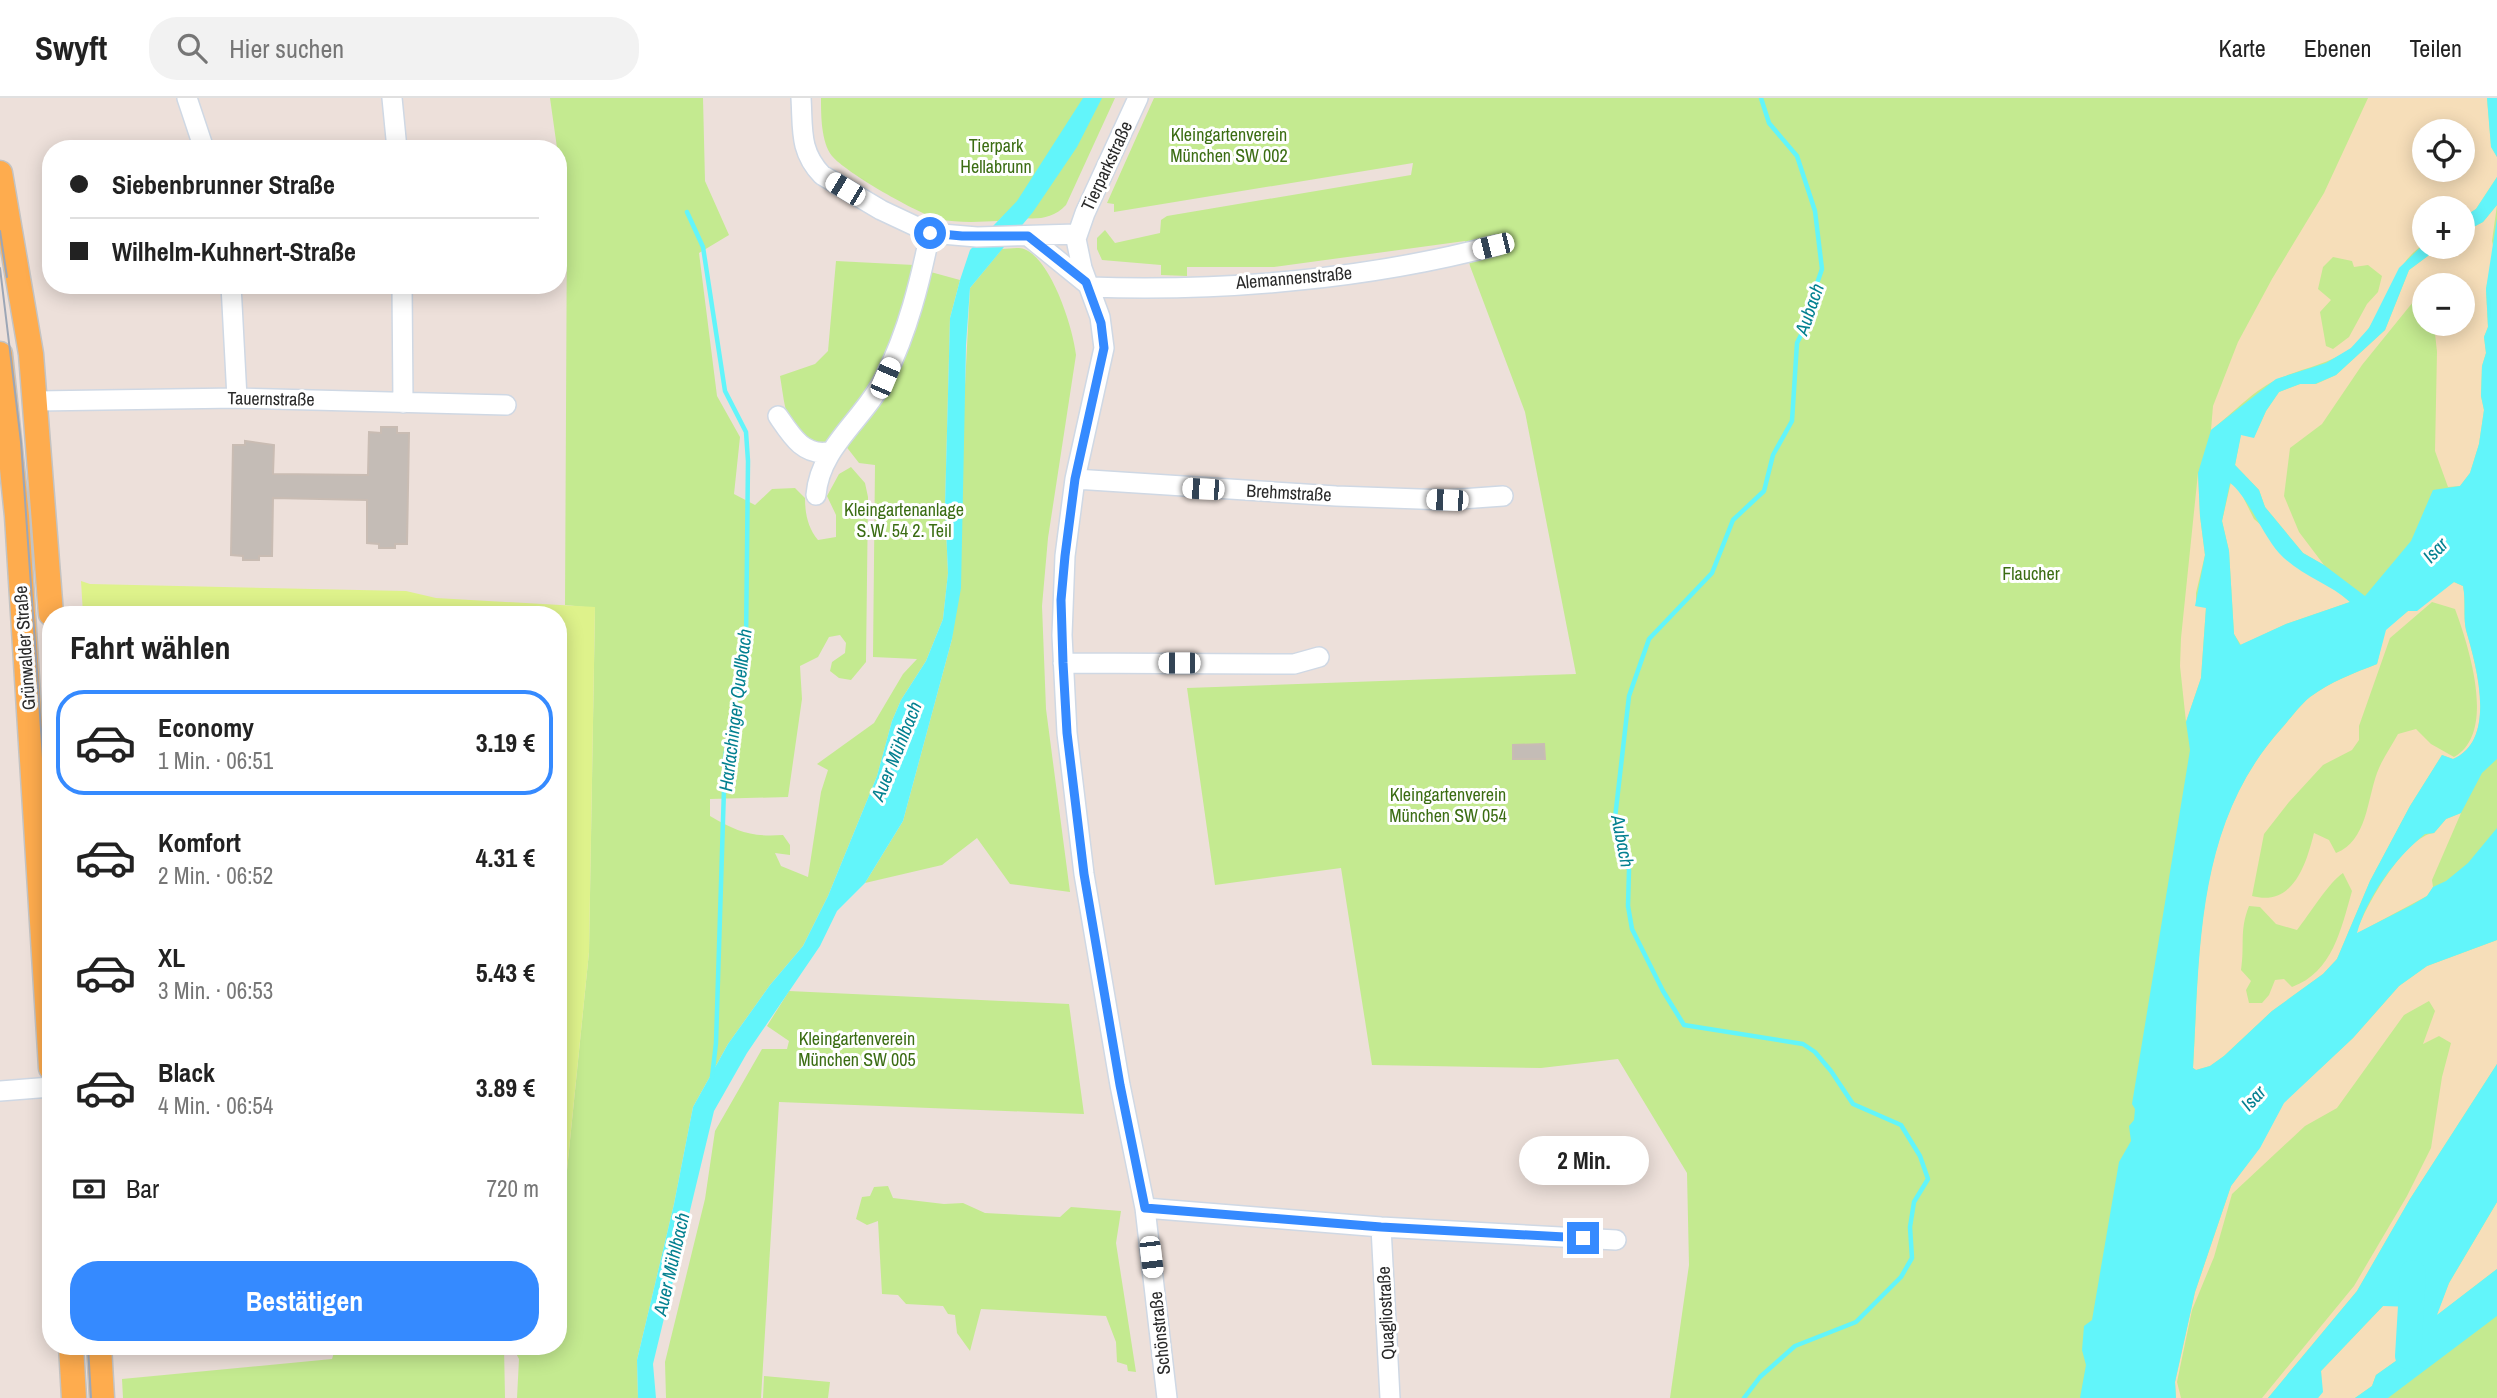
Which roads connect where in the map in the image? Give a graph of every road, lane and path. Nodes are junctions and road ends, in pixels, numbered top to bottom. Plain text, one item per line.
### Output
1 (187, 98) edge
2 (393, 98) edge
3 (801, 98) edge
4 (1138, 98) edge
5 (201, 140) edge
6 (396, 140) edge
7 (0, 173) edge
8 (930, 233) junction
9 (1077, 234) junction
10 (1022, 236) junction
11 (1497, 245) dead end
12 (1089, 287) junction
13 (231, 294) edge
14 (402, 294) edge
15 (0, 354) edge
16 (2, 390) edge
17 (237, 398) junction
18 (37, 401) junction
19 (403, 403) junction
20 (506, 405) dead end
21 (778, 416) dead end
22 (828, 452) junction
23 (1075, 479) junction
24 (816, 495) dead end
25 (1503, 496) dead end
26 (50, 606) edge
27 (1319, 657) dead end
28 (1063, 663) junction
29 (42, 922) edge
30 (42, 1088) edge
31 (0, 1091) edge
32 (1145, 1208) junction
33 (1381, 1227) junction
34 (1616, 1240) dead end
35 (72, 1355) edge
36 (100, 1355) edge
37 (74, 1398) edge
38 (102, 1398) edge
39 (1167, 1398) edge
40 (1390, 1398) edge

1 - 5 street
2 - 6 street
3 - 8 street
4 - 9 street, Tierparkstraße
7 - 18 main road, Grünwalder Straße
8 - 10 street
8 - 22 street
9 - 10 street
9 - 12 street, Schönstraße
10 - 12 street
11 - 12 street, Alemannenstraße
12 - 23 street, Schönstraße
13 - 17 street
14 - 19 street
15 - 16 main road, Grünwalder Straße
16 - 29 main road, Grünwalder Straße
17 - 18 street, Tauernstraße
17 - 19 street, Tauernstraße
18 - 26 main road, Grünwalder Straße
19 - 20 street, Tauernstraße
21 - 22 street
22 - 24 street
23 - 25 street, Brehmstraße
23 - 28 street, Schönstraße
27 - 28 street
28 - 32 street, Schönstraße
30 - 31 street
32 - 33 street
32 - 39 street, Schönstraße
33 - 34 street
33 - 40 street, Quagliostraße
35 - 37 main road
36 - 38 main road

